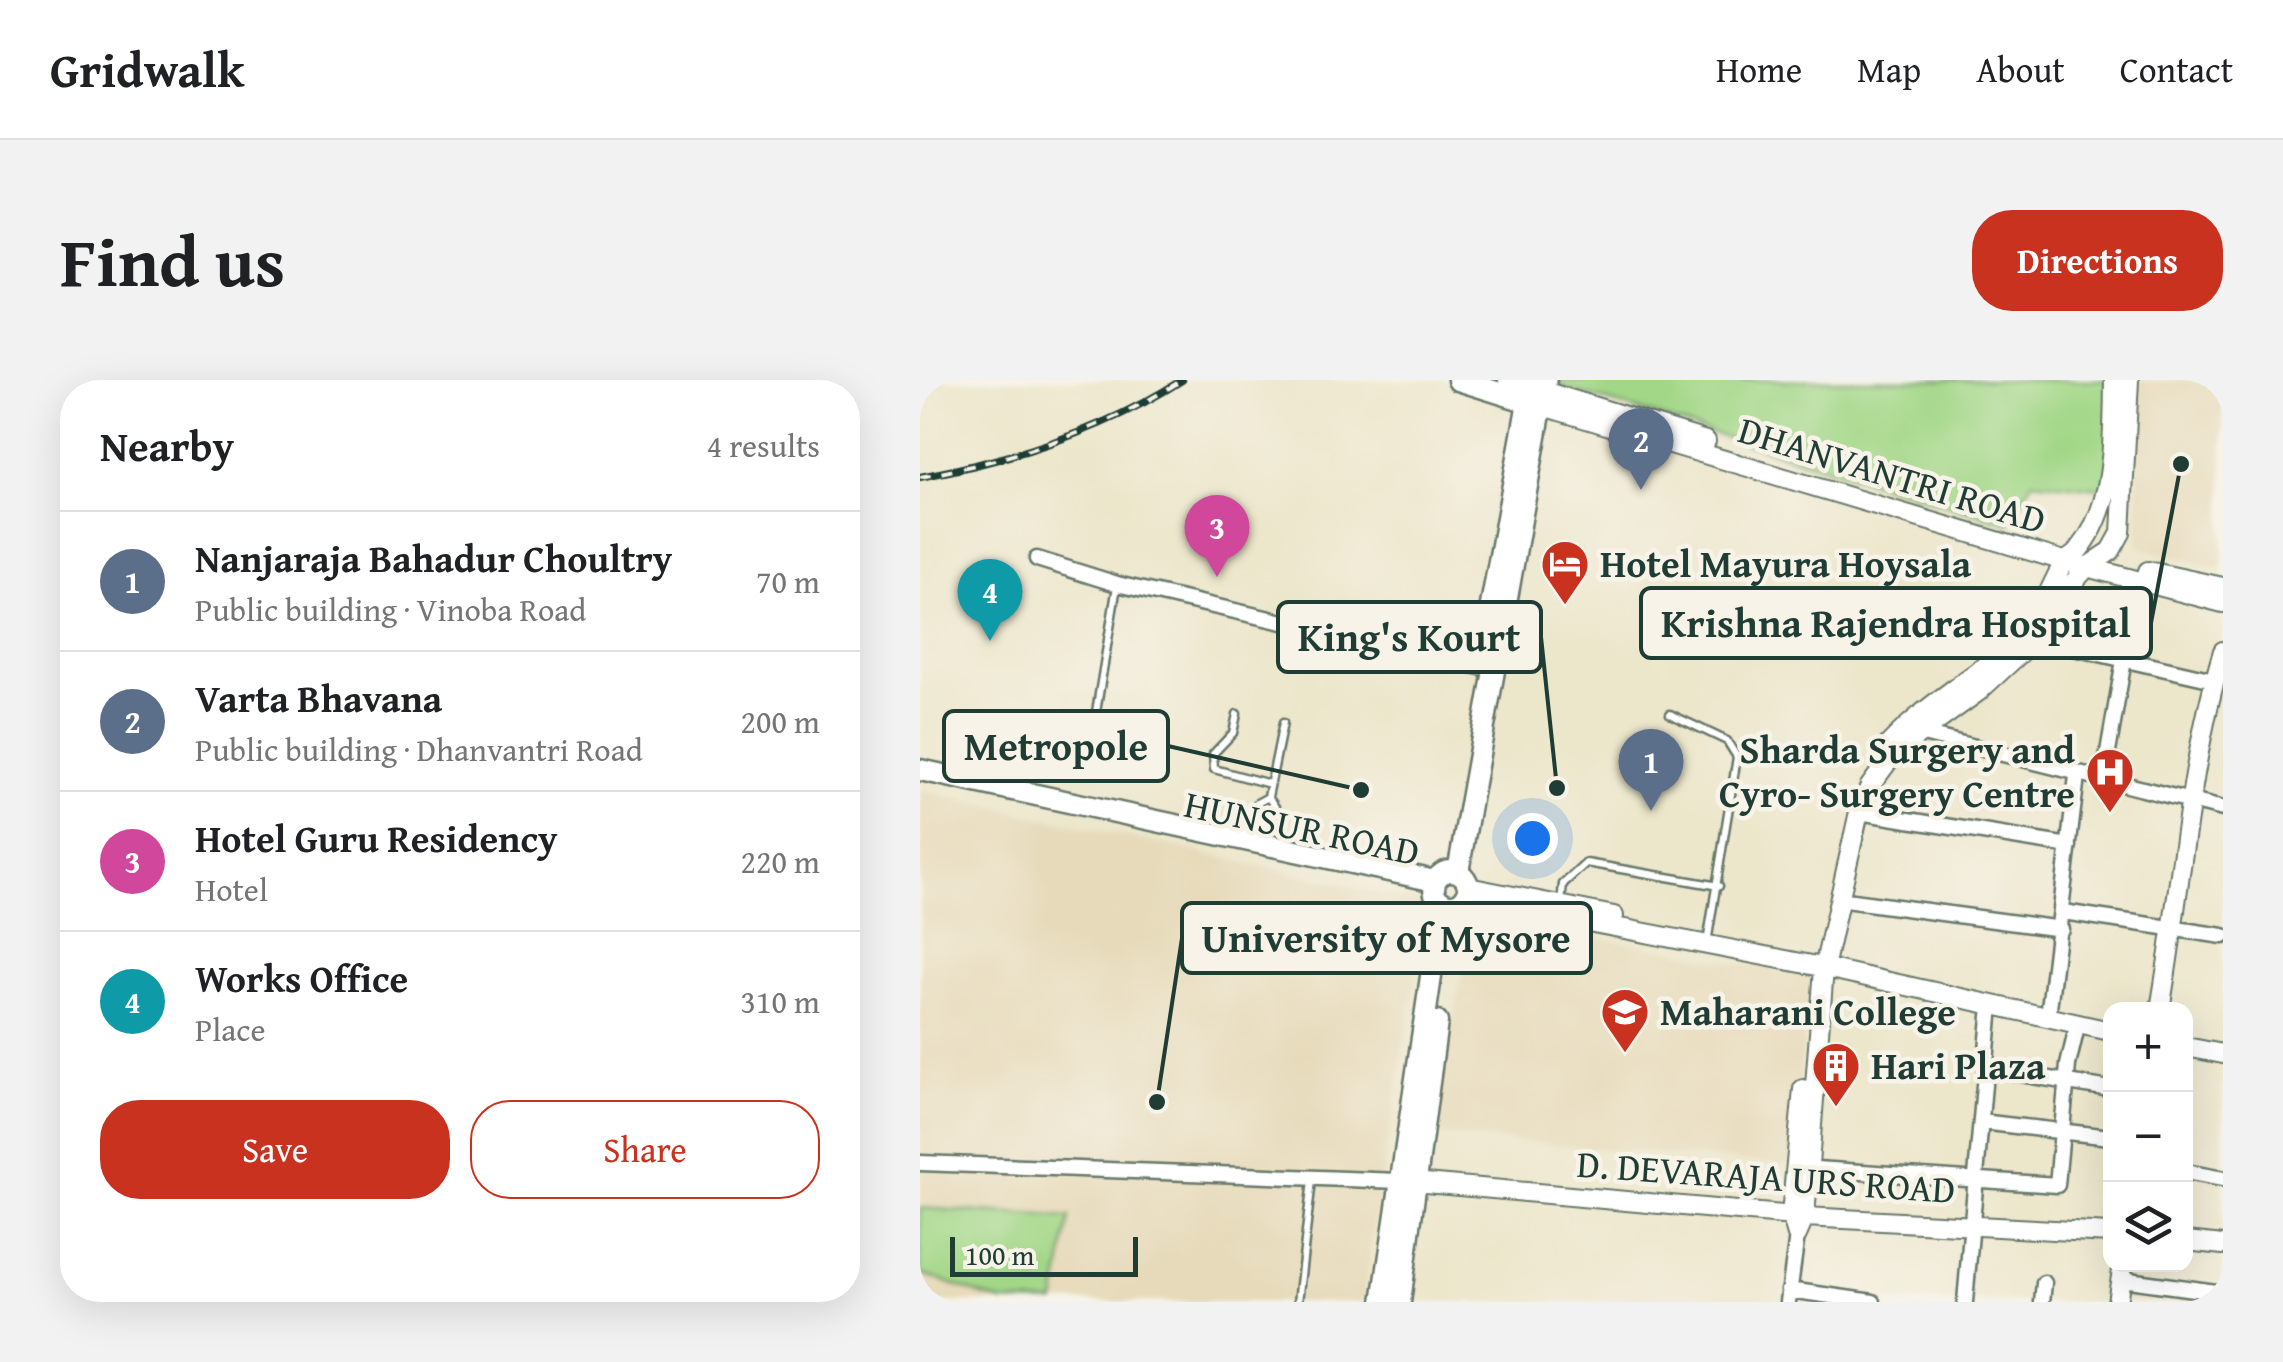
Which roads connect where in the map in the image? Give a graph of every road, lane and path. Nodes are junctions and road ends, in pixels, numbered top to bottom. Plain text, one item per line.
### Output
1 (1458, 380) edge
2 (1508, 380) edge
3 (2114, 380) edge
4 (2129, 380) edge
5 (1537, 391) edge
6 (1037, 560) dead end
7 (2082, 560) junction
8 (1117, 584) junction
9 (2223, 586) edge
10 (2223, 603) edge
11 (2034, 639) junction
12 (2223, 651) edge
13 (2124, 660) junction
14 (1480, 666) junction
15 (2217, 690) edge
16 (1237, 714) dead end
17 (1670, 714) dead end
18 (1283, 723) dead end
19 (1918, 732) junction
20 (1090, 748) dead end
21 (920, 770) edge
22 (2077, 776) junction
23 (2103, 781) junction
24 (920, 782) edge
25 (1270, 784) junction
26 (1268, 797) junction
27 (2188, 798) junction
28 (2223, 809) edge
29 (1859, 812) junction
30 (1258, 843) junction
31 (2069, 846) junction
32 (1719, 886) junction
33 (1450, 889) junction
34 (1838, 899) junction
35 (1561, 904) junction
36 (2064, 912) junction
37 (2174, 926) junction
38 (2061, 929) junction
39 (2223, 934) edge
40 (1708, 937) junction
41 (1821, 967) junction
42 (2161, 1002) edge
43 (1990, 1004) junction
44 (2048, 1017) junction
45 (2078, 1023) junction
46 (2103, 1029) edge
47 (2193, 1048) edge
48 (2223, 1054) edge
49 (1985, 1068) junction
50 (2066, 1082) junction
51 (2103, 1087) edge
52 (1981, 1122) junction
53 (2061, 1131) junction
54 (2103, 1136) edge
55 (920, 1163) edge
56 (1801, 1168) junction
57 (2193, 1173) edge
58 (1312, 1178) junction
59 (2223, 1178) edge
60 (1409, 1181) junction
61 (1975, 1182) junction
62 (1798, 1216) junction
63 (1972, 1225) junction
64 (2103, 1232) edge
65 (1797, 1235) joint
66 (2193, 1241) edge
67 (2223, 1245) edge
68 (2122, 1272) edge
69 (2044, 1283) dead end
70 (2223, 1293) edge
71 (1789, 1296) edge
72 (1298, 1302) edge
73 (1383, 1302) edge
74 (1400, 1302) edge
75 (1873, 1302) edge
76 (1965, 1302) edge
77 (2042, 1302) edge
78 (2117, 1302) edge

1 - 5 main road
2 - 5 main road
3 - 7 street
4 - 7 street
5 - 7 street, DHANVANTRI ROAD
5 - 14 main road
5 - 33 main road
6 - 8 street
7 - 9 street, DHANVANTRI ROAD
7 - 10 street, DHANVANTRI ROAD
7 - 11 street
7 - 41 street
8 - 14 street
8 - 20 lane
11 - 13 street
11 - 19 street
12 - 15 street
13 - 15 street
13 - 23 street
14 - 33 main road
15 - 27 street
16 - 25 lane
17 - 32 lane
18 - 25 lane
19 - 22 street
19 - 29 street
21 - 30 main road
22 - 23 street
22 - 31 street
23 - 27 street
24 - 33 main road, HUNSUR ROAD
25 - 26 lane
26 - 30 lane
26 - 30 lane
27 - 28 street
27 - 37 street
29 - 31 street
29 - 34 street
30 - 33 main road
31 - 36 street
32 - 35 lane
32 - 40 lane
33 - 35 street
33 - 41 street
33 - 60 main road
34 - 38 street
34 - 41 street
35 - 40 street
36 - 37 street
36 - 38 street
37 - 39 street
37 - 42 street
38 - 44 street
40 - 41 street
41 - 43 street
41 - 56 street
43 - 44 street
43 - 49 street
44 - 45 street
45 - 46 street
45 - 50 street
47 - 48 street
49 - 50 street
49 - 52 street
50 - 51 street
50 - 53 street
52 - 53 street
52 - 61 street
53 - 54 street
53 - 61 street
55 - 58 street
56 - 61 street
56 - 62 street
57 - 59 street
58 - 60 street
58 - 72 lane
60 - 62 street, D. DEVARAJA URS ROAD
60 - 73 main road
60 - 74 main road
61 - 63 street
62 - 63 street, D. DEVARAJA URS ROAD
62 - 65 street
63 - 64 street, D. DEVARAJA URS ROAD
63 - 76 street
65 - 71 street
66 - 67 street
68 - 70 street
68 - 78 street
69 - 77 street
71 - 75 street

